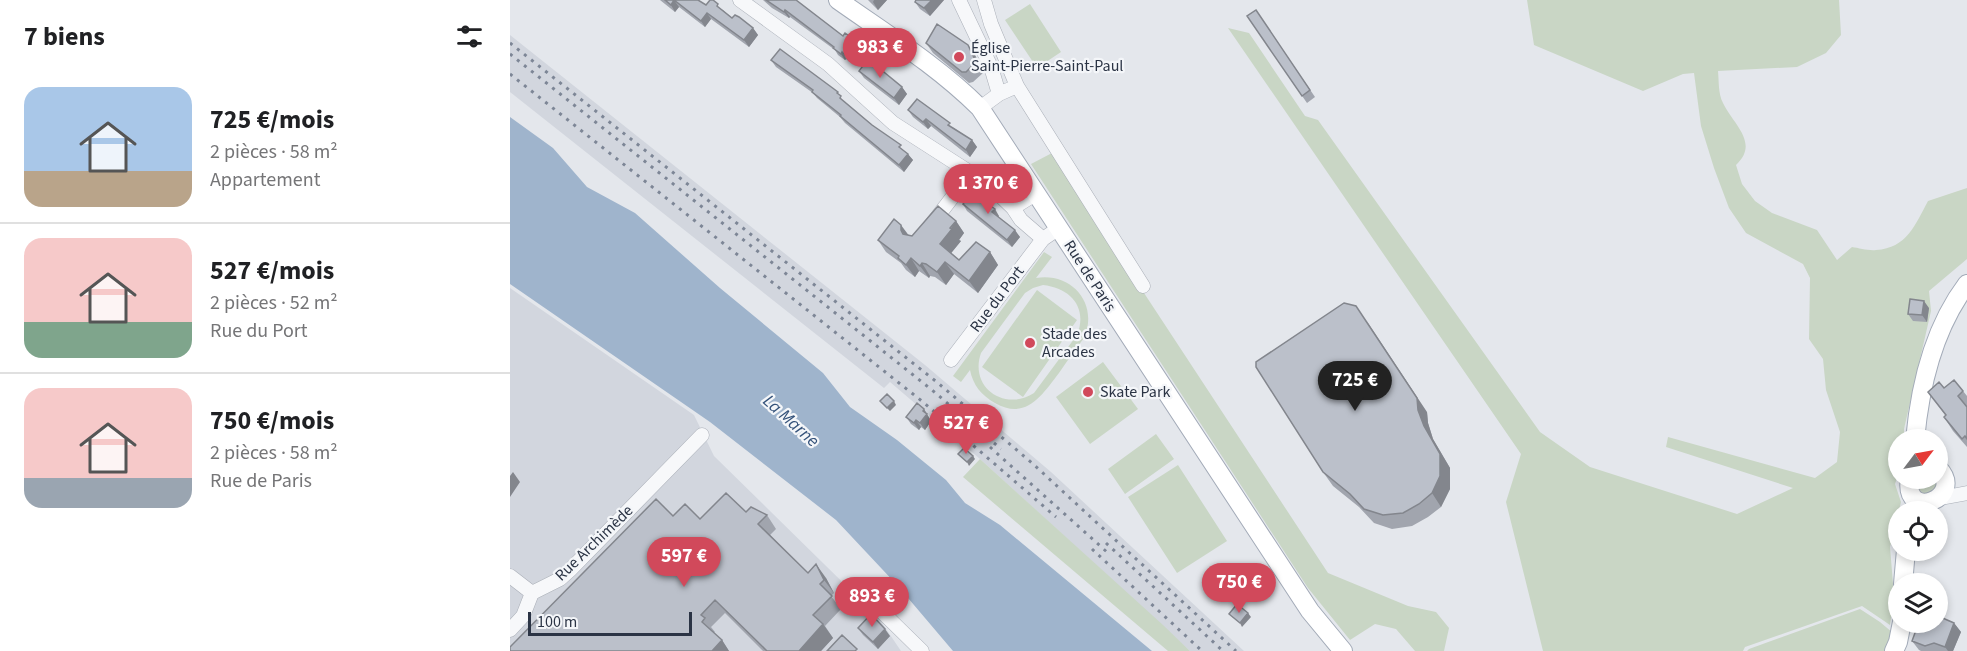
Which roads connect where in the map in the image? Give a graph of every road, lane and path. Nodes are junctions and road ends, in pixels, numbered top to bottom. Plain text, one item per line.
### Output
1 (740, 0) edge
2 (838, 0) edge
3 (959, 0) edge
4 (985, 0) edge
5 (1017, 86) junction
6 (999, 94) junction
7 (980, 108) junction
8 (971, 173) junction
9 (1037, 193) junction
10 (1013, 208) junction
11 (1059, 228) junction
12 (925, 232) edge
13 (1043, 239) junction
14 (1967, 284) edge
15 (1143, 286) dead end
16 (951, 360) dead end
17 (1917, 429) edge
18 (702, 435) dead end
19 (1948, 476) edge
20 (1967, 487) edge
21 (1947, 489) edge
22 (1967, 493) edge
23 (1935, 501) edge
24 (1942, 501) edge
25 (510, 576) edge
26 (532, 593) junction
27 (876, 606) dead end
28 (510, 630) edge
29 (1900, 633) edge
30 (922, 651) edge
31 (1342, 651) edge
32 (1894, 651) edge

1 - 8 street
2 - 7 main road, Rue de Paris
3 - 6 street
4 - 5 street
5 - 6 street
5 - 15 street
6 - 7 street
7 - 9 main road, Rue de Paris
8 - 10 street
8 - 12 street
9 - 10 street
9 - 11 main road, Rue de Paris
10 - 13 street
11 - 13 street, Rue du Port
11 - 31 main road, Rue de Paris
13 - 16 street, Rue du Port
14 - 17 main road
18 - 26 street, Rue Archimède
19 - 20 street
21 - 23 main road
22 - 24 street
25 - 26 street
26 - 28 street
27 - 30 street
29 - 32 main road

